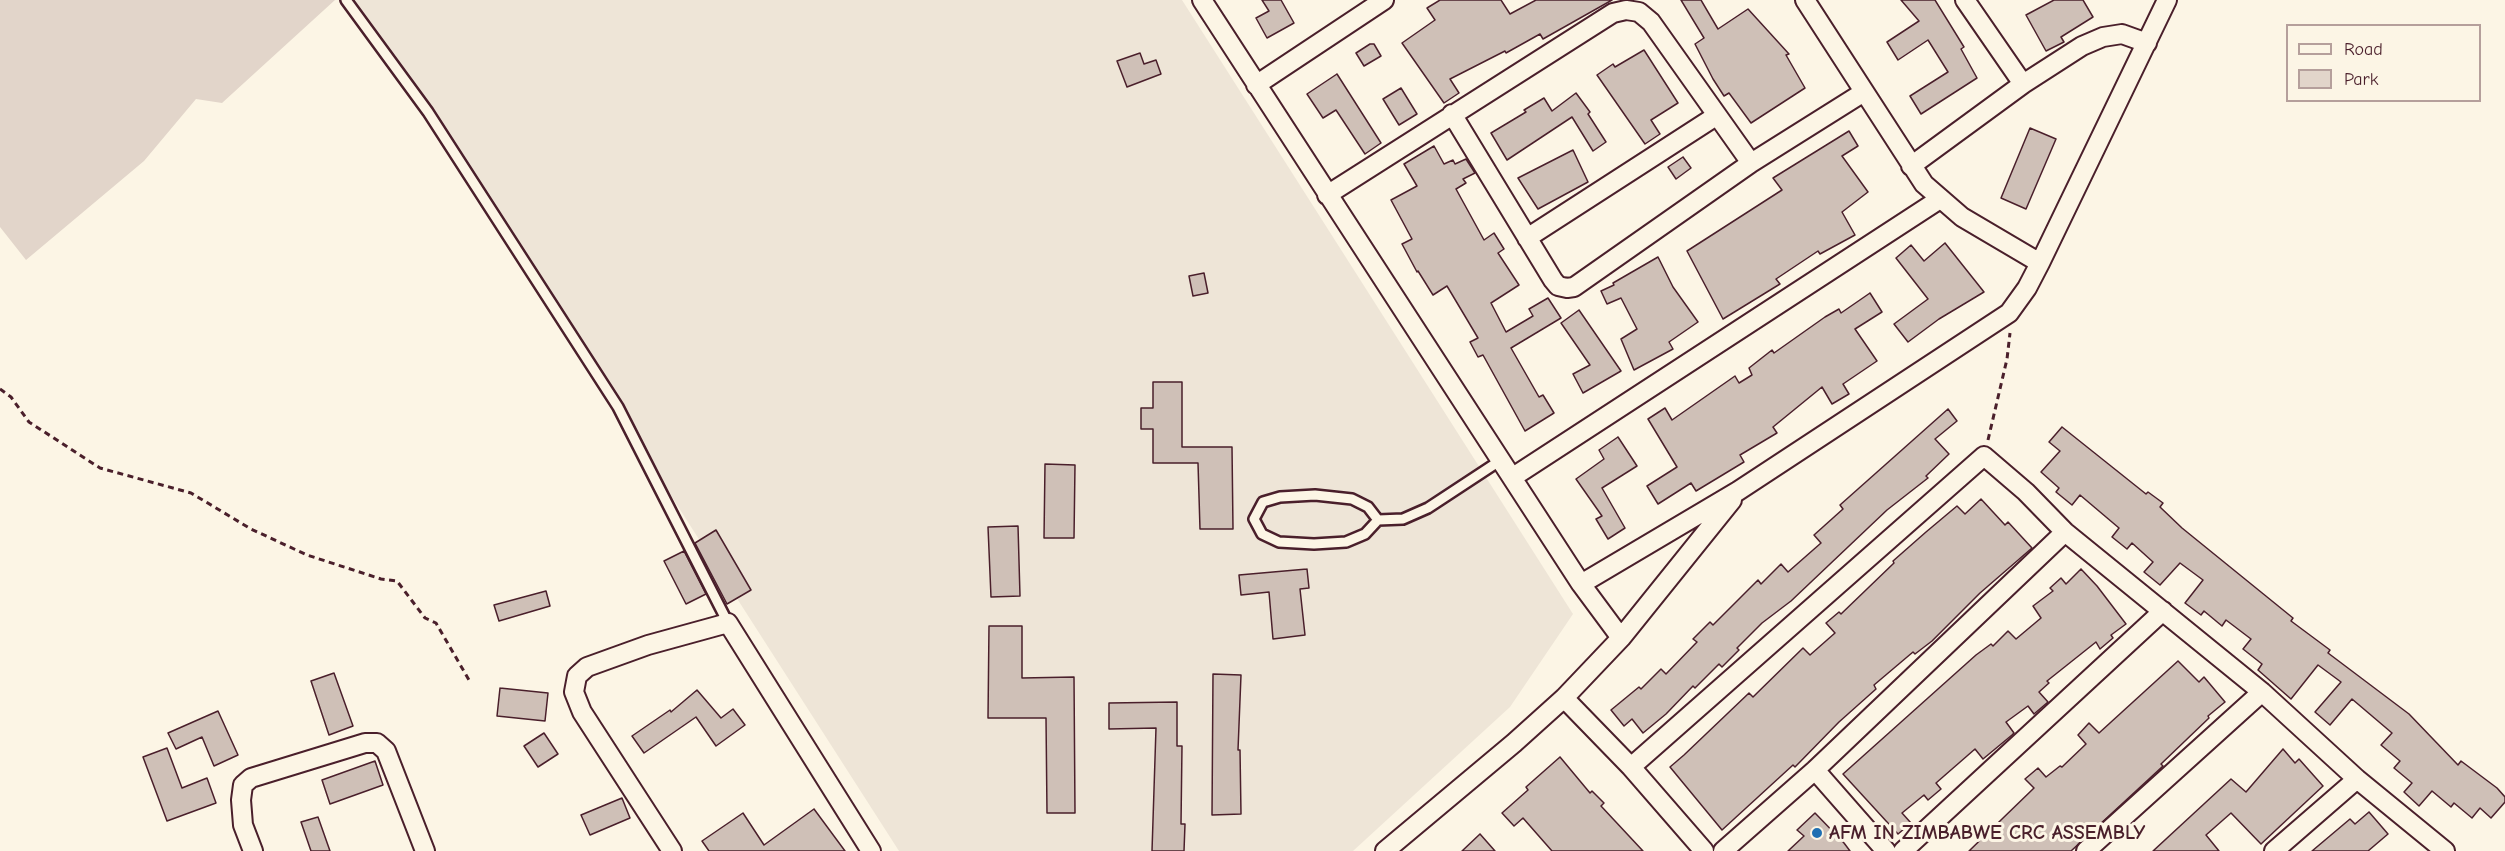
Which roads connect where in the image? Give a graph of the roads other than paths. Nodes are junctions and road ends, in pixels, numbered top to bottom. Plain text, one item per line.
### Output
1 (346, 0) edge
2 (1202, 0) edge
3 (1384, 0) edge
4 (1804, 0) edge
5 (1965, 0) edge
6 (2168, 0) edge
7 (2147, 42) junction
8 (2023, 84) junction
9 (1256, 85) junction
10 (1864, 92) junction
11 (1452, 114) junction
12 (1716, 116) junction
13 (1751, 163) junction
14 (1911, 166) junction
15 (1327, 195) junction
16 (1940, 199) junction
17 (1527, 238) junction
18 (2040, 263) junction
19 (1501, 460) junction
20 (1513, 477) junction
21 (1738, 491) junction
22 (1378, 520) junction
23 (2065, 532) junction
24 (1581, 584) junction
25 (2163, 611) junction
26 (728, 622) junction
27 (1621, 638) junction
28 (2262, 692) junction
29 (1564, 698) junction
30 (1631, 767) junction
31 (1815, 770) junction
32 (2357, 779) junction
33 (253, 851) edge
34 (425, 851) edge
35 (672, 851) edge
36 (871, 851) edge
37 (1385, 851) edge
38 (1704, 851) edge
39 (1723, 851) edge
40 (1886, 851) edge
41 (1903, 851) edge
42 (2086, 851) edge
43 (2274, 851) edge
44 (2445, 851) edge

1 - 26 lane
2 - 9 street
3 - 9 street
4 - 10 street
5 - 8 street
6 - 7 street
7 - 8 street
7 - 18 street
8 - 14 street
9 - 15 street
10 - 13 street
10 - 14 street
11 - 12 street
11 - 15 street
11 - 17 street
12 - 13 street
12 - 17 street
13 - 17 street
14 - 16 street
15 - 19 street
16 - 18 street
16 - 20 street
18 - 21 street
19 - 20 street
19 - 22 lane
20 - 24 street
21 - 24 street
21 - 27 street
22 - 22 lane
23 - 25 street
23 - 30 street
23 - 31 street
24 - 27 street
25 - 28 street
25 - 41 street
26 - 35 street
26 - 36 street
27 - 29 street
28 - 32 street
28 - 42 street
29 - 30 street
29 - 37 street
30 - 38 street
31 - 39 street
31 - 40 street
32 - 43 street
32 - 44 street
33 - 34 street

